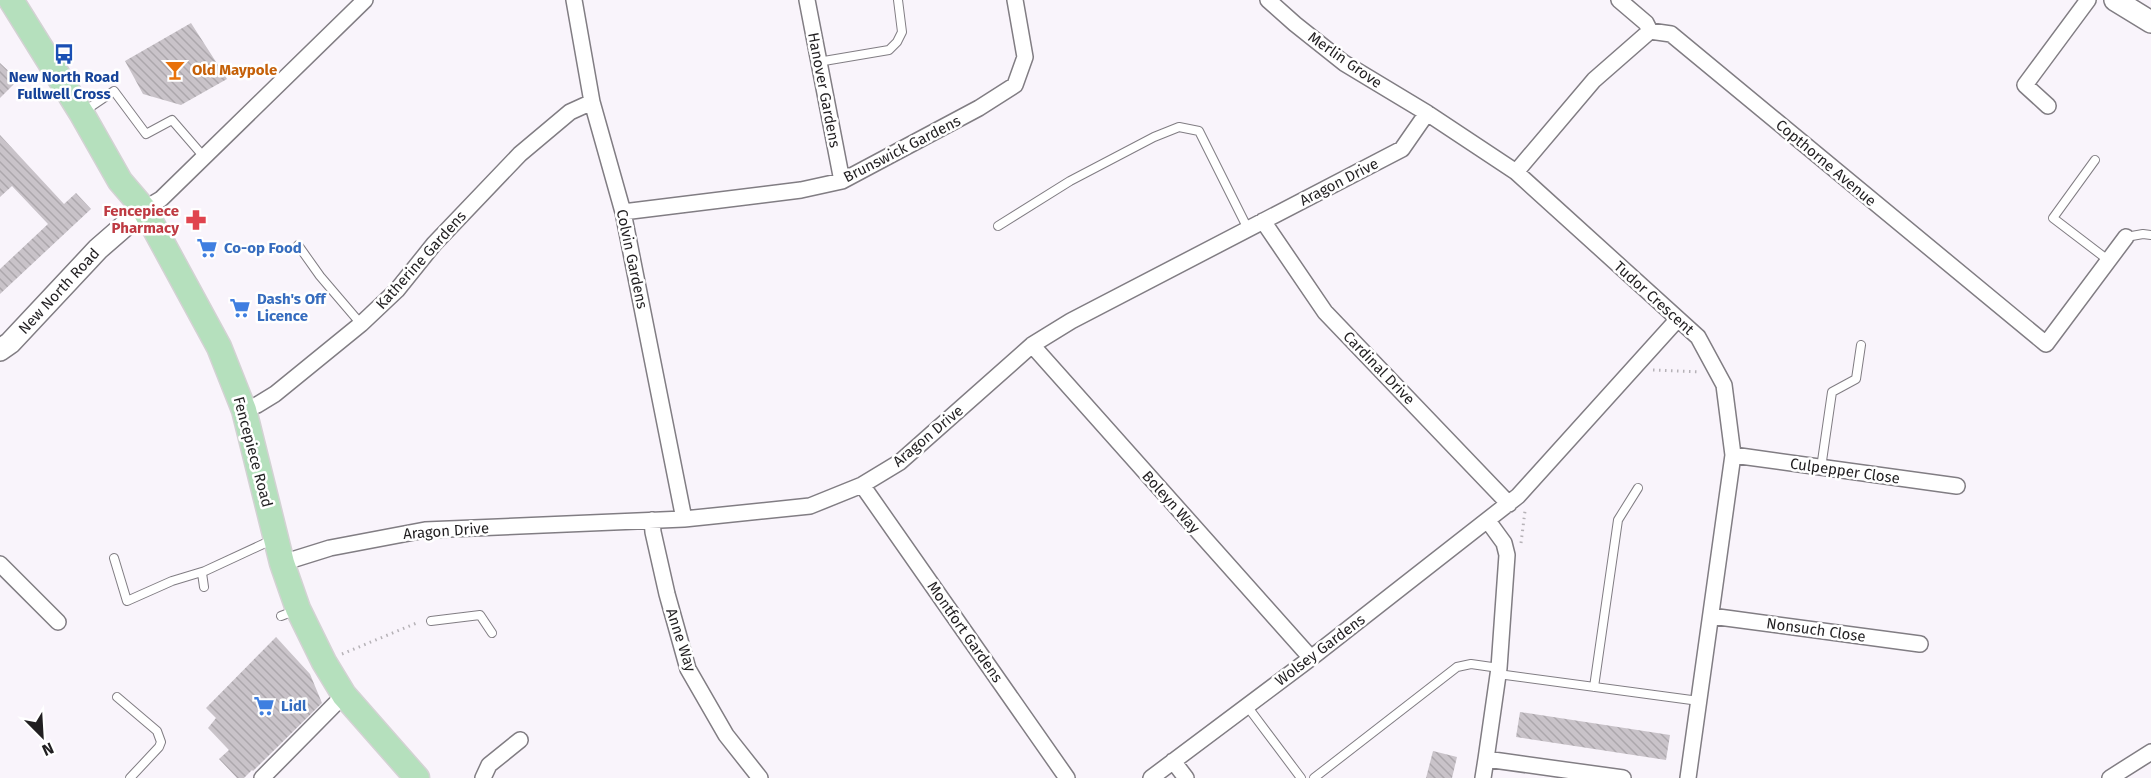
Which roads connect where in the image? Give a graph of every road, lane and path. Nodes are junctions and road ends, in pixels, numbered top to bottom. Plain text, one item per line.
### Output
1 (11, 0) edge
2 (365, 0) edge
3 (574, 0) edge
4 (807, 0) edge
5 (898, 0) edge
6 (1015, 0) edge
7 (1268, 0) edge
8 (1618, 0) edge
9 (2088, 0) edge
10 (2115, 0) edge
11 (2151, 22) edge
12 (1650, 31) junction
13 (818, 62) junction
14 (592, 102) junction
15 (2048, 106) dead end
16 (1427, 113) junction
17 (82, 114) junction
18 (204, 157) junction
19 (2095, 160) dead end
20 (1516, 172) junction
21 (842, 181) junction
22 (144, 209) junction
23 (623, 212) junction
24 (1263, 221) junction
25 (998, 226) dead end
26 (1248, 229) junction
27 (2151, 235) edge
28 (2126, 237) joint
29 (298, 245) dead end
30 (2108, 260) junction
31 (1677, 320) junction
32 (361, 324) junction
33 (3, 341) edge
34 (1032, 345) junction
35 (1861, 345) dead end
36 (1641, 360) junction
37 (1717, 370) junction
38 (243, 410) junction
39 (1733, 455) junction
40 (1821, 468) junction
41 (862, 485) junction
42 (1957, 486) dead end
43 (1638, 488) dead end
44 (1514, 500) junction
45 (684, 519) junction
46 (652, 520) junction
47 (1488, 521) junction
48 (276, 538) junction
49 (1507, 555) junction
50 (114, 558) dead end
51 (282, 563) junction
52 (0, 564) edge
53 (205, 571) junction
54 (204, 587) dead end
55 (1711, 616) junction
56 (421, 621) dead end
57 (431, 621) dead end
58 (58, 622) dead end
59 (492, 633) dead end
60 (1920, 644) dead end
61 (1311, 658) junction
62 (324, 662) junction
63 (1499, 671) junction
64 (1594, 687) junction
65 (344, 695) junction
66 (117, 697) dead end
67 (1699, 701) junction
68 (1247, 706) junction
69 (520, 740) dead end
70 (2151, 752) edge
71 (1486, 759) junction
72 (1173, 761) junction
73 (130, 778) edge
74 (262, 778) edge
75 (417, 778) edge
76 (483, 778) edge
77 (760, 778) edge
78 (1067, 778) edge
79 (1151, 778) edge
80 (1186, 778) edge
81 (1301, 778) edge
82 (1314, 778) edge
83 (1484, 778) edge
84 (1623, 778) edge
85 (1692, 778) edge
86 (2110, 778) edge

1 - 17 main road, Fencepiece Road
2 - 18 street
3 - 14 street, Colvin Gardens
4 - 13 street, Hanover Gardens
5 - 13 lane
6 - 21 street, Brunswick Gardens
7 - 16 street, Merlin Grove
8 - 12 street
9 - 15 street
10 - 11 street
12 - 20 street
12 - 30 street, Copthorne Avenue
13 - 21 street, Hanover Gardens
14 - 23 street, Colvin Gardens
14 - 32 street, Katherine Gardens
16 - 20 street, Tudor Crescent
16 - 24 street, Aragon Drive
17 - 18 lane
17 - 22 main road, Fencepiece Road
18 - 22 street
19 - 30 lane
20 - 31 street, Tudor Crescent
21 - 23 street, Brunswick Gardens
22 - 33 street, New North Road
22 - 38 main road, Fencepiece Road
23 - 45 street, Colvin Gardens
24 - 26 street, Aragon Drive
24 - 44 street, Cardinal Drive
25 - 26 lane
26 - 34 street, Aragon Drive
27 - 28 lane
28 - 30 street, Copthorne Avenue
29 - 32 lane
31 - 36 street, Wolsey Gardens
31 - 37 street, Tudor Crescent
32 - 38 street, Katherine Gardens
34 - 41 street, Aragon Drive
34 - 61 street, Boleyn Way
35 - 40 lane
36 - 37 path
36 - 44 street, Wolsey Gardens
37 - 39 street, Tudor Crescent
38 - 48 main road, Fencepiece Road
39 - 40 street, Culpepper Close
39 - 55 street, Tudor Crescent
40 - 42 street, Culpepper Close
41 - 45 street, Aragon Drive
41 - 78 street, Montfort Gardens
43 - 64 lane
44 - 47 street, Wolsey Gardens
44 - 49 path
45 - 46 street, Aragon Drive
46 - 51 street, Aragon Drive
46 - 77 street, Anne Way
47 - 49 street
47 - 61 street, Wolsey Gardens
48 - 51 main road, Fencepiece Road
48 - 53 lane
49 - 63 street
50 - 53 lane
51 - 62 main road, Fencepiece Road
52 - 58 street
53 - 54 lane
55 - 60 street, Nonsuch Close
55 - 67 street, Tudor Crescent
56 - 62 path
57 - 59 lane
61 - 68 street, Wolsey Gardens
62 - 65 main road, Fencepiece Road
63 - 64 lane
63 - 71 street
63 - 82 lane
64 - 67 lane
65 - 74 street
65 - 75 main road, Fencepiece Road
66 - 73 lane
67 - 85 street, Tudor Crescent
68 - 72 street, Wolsey Gardens
68 - 81 lane
69 - 76 street
70 - 86 street
71 - 83 street
71 - 84 street
72 - 79 street, Wolsey Gardens
72 - 80 street

